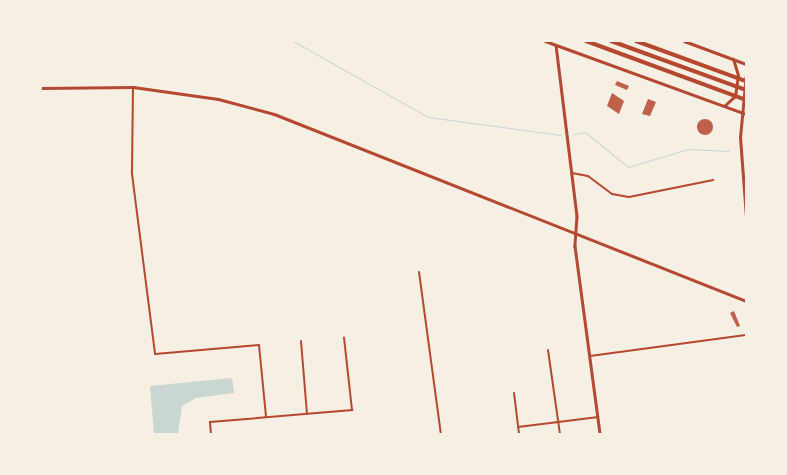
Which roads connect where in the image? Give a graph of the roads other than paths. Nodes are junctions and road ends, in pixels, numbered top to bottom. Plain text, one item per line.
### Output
1 (545, 41) edge
2 (580, 41) edge
3 (611, 41) edge
4 (636, 41) edge
5 (646, 41) edge
6 (684, 41) edge
7 (588, 42) edge
8 (556, 46) junction
9 (656, 48) junction
10 (733, 59) junction
11 (746, 64) edge
12 (746, 74) edge
13 (746, 81) edge
14 (133, 87) junction
15 (41, 88) edge
16 (746, 90) edge
17 (746, 100) edge
18 (723, 106) junction
19 (744, 113) edge
20 (571, 173) junction
21 (713, 180) dead end
22 (744, 192) edge
23 (746, 217) edge
24 (576, 232) junction
25 (419, 272) dead end
26 (746, 297) edge
27 (740, 298) junction
28 (746, 301) edge
29 (746, 336) edge
30 (344, 337) dead end
31 (301, 342) dead end
32 (548, 350) dead end
33 (590, 356) junction
34 (514, 393) dead end
35 (307, 414) junction
36 (266, 417) junction
37 (598, 417) junction
38 (558, 423) junction
39 (518, 427) junction
40 (211, 434) edge
41 (441, 434) edge
42 (519, 434) edge
43 (560, 434) edge
44 (600, 434) edge

1 - 8 main road
2 - 7 highway
3 - 16 highway
4 - 9 highway
5 - 9 highway
6 - 10 main road
7 - 17 highway
8 - 18 main road
8 - 20 street
9 - 13 highway
10 - 11 main road
10 - 18 main road
12 - 19 main road
14 - 15 main road
14 - 24 main road
14 - 36 street
18 - 19 main road
19 - 22 main road
20 - 21 street
20 - 24 street
22 - 23 main road
24 - 27 main road
24 - 33 street
25 - 41 street
26 - 27 main road
27 - 28 main road
29 - 33 street
30 - 35 street
31 - 35 street
32 - 38 street
33 - 37 street
34 - 39 street
35 - 36 street
36 - 40 street
37 - 38 street
37 - 44 street
38 - 39 street
38 - 43 street
39 - 42 street

